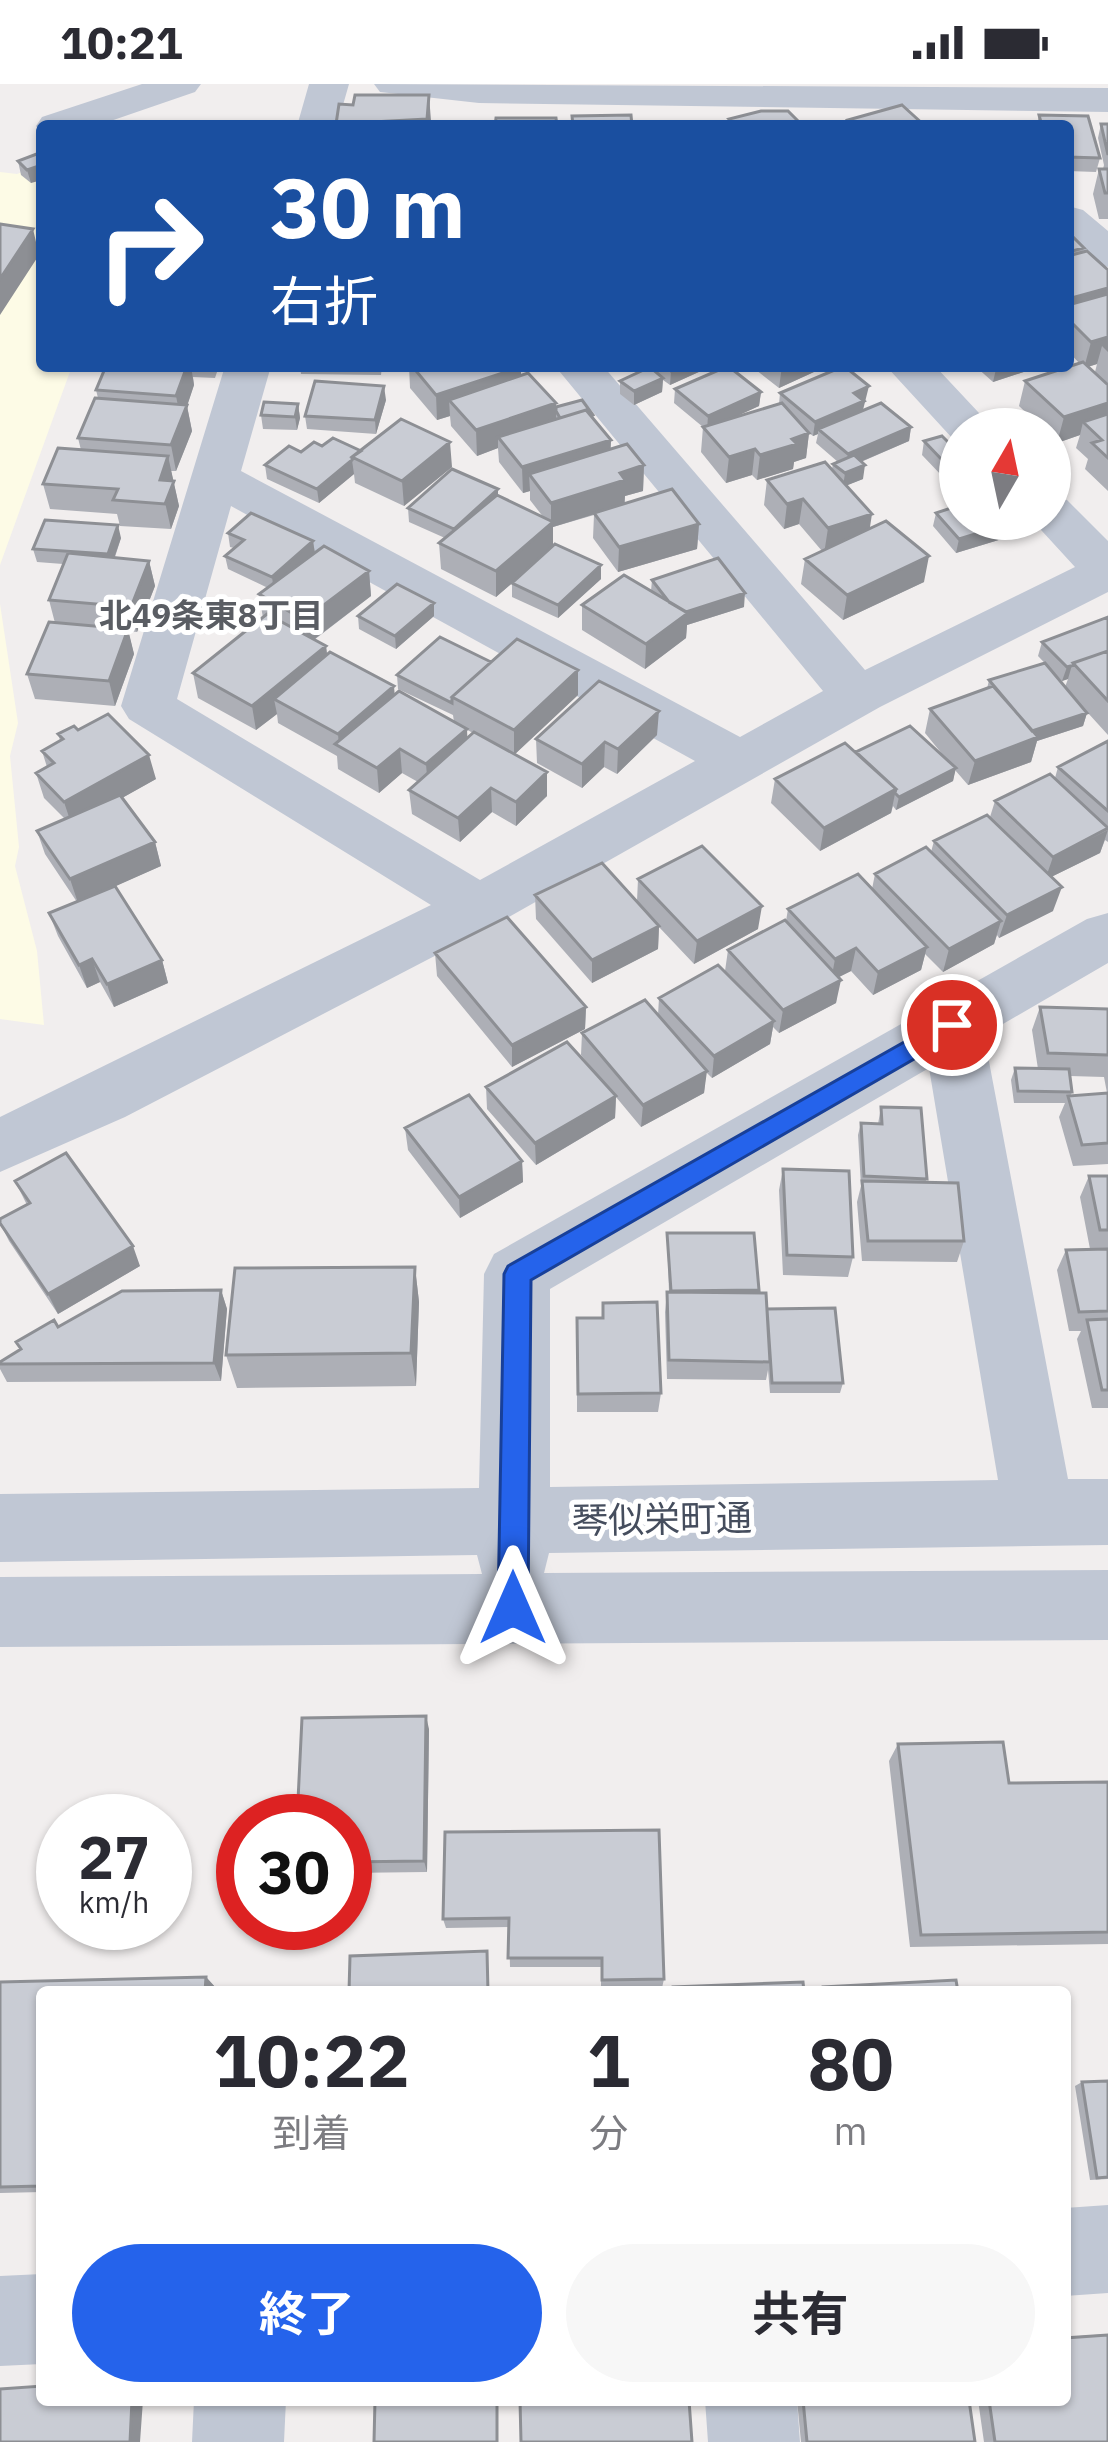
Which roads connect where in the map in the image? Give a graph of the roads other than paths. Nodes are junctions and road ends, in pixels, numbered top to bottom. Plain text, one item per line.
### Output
1 (181, 84) edge
2 (329, 84) edge
3 (394, 84) edge
4 (645, 93) junction
5 (931, 98) junction
6 (1108, 100) edge
7 (476, 108) edge
8 (68, 120) edge
9 (319, 120) edge
10 (671, 120) edge
11 (956, 120) edge
12 (1074, 223) edge
13 (1106, 251) edge
14 (246, 372) edge
15 (583, 372) edge
16 (915, 372) edge
17 (950, 408) edge
18 (216, 477) junction
19 (1071, 533) edge
20 (1108, 571) edge
21 (861, 694) junction
22 (741, 762) junction
23 (479, 907) junction
24 (1108, 935) edge
25 (952, 1025) junction
26 (0, 1145) edge
27 (1074, 1513) edge
28 (514, 1521) junction
29 (0, 1528) edge
30 (1108, 1604) edge
31 (513, 1608) junction
32 (0, 1612) edge
33 (1108, 2249) edge
34 (1071, 2252) edge
35 (36, 2318) edge
36 (0, 2320) edge
37 (241, 2406) edge
38 (751, 2406) edge
39 (238, 2442) edge
40 (754, 2442) edge

1 - 8 street
2 - 9 street
3 - 7 street
4 - 5 street
4 - 7 street
4 - 10 street
5 - 6 street
5 - 11 street
12 - 13 street
14 - 18 street
15 - 21 street
16 - 17 street
18 - 22 street
18 - 23 street
19 - 20 street
20 - 21 street
21 - 22 street
22 - 23 street
23 - 26 street
24 - 25 street
25 - 27 street
25 - 28 street
27 - 28 street, 琴似栄町通
28 - 29 street, 琴似栄町通
28 - 31 street
30 - 31 street
31 - 32 street
33 - 34 street
35 - 36 street
37 - 39 street
38 - 40 street

